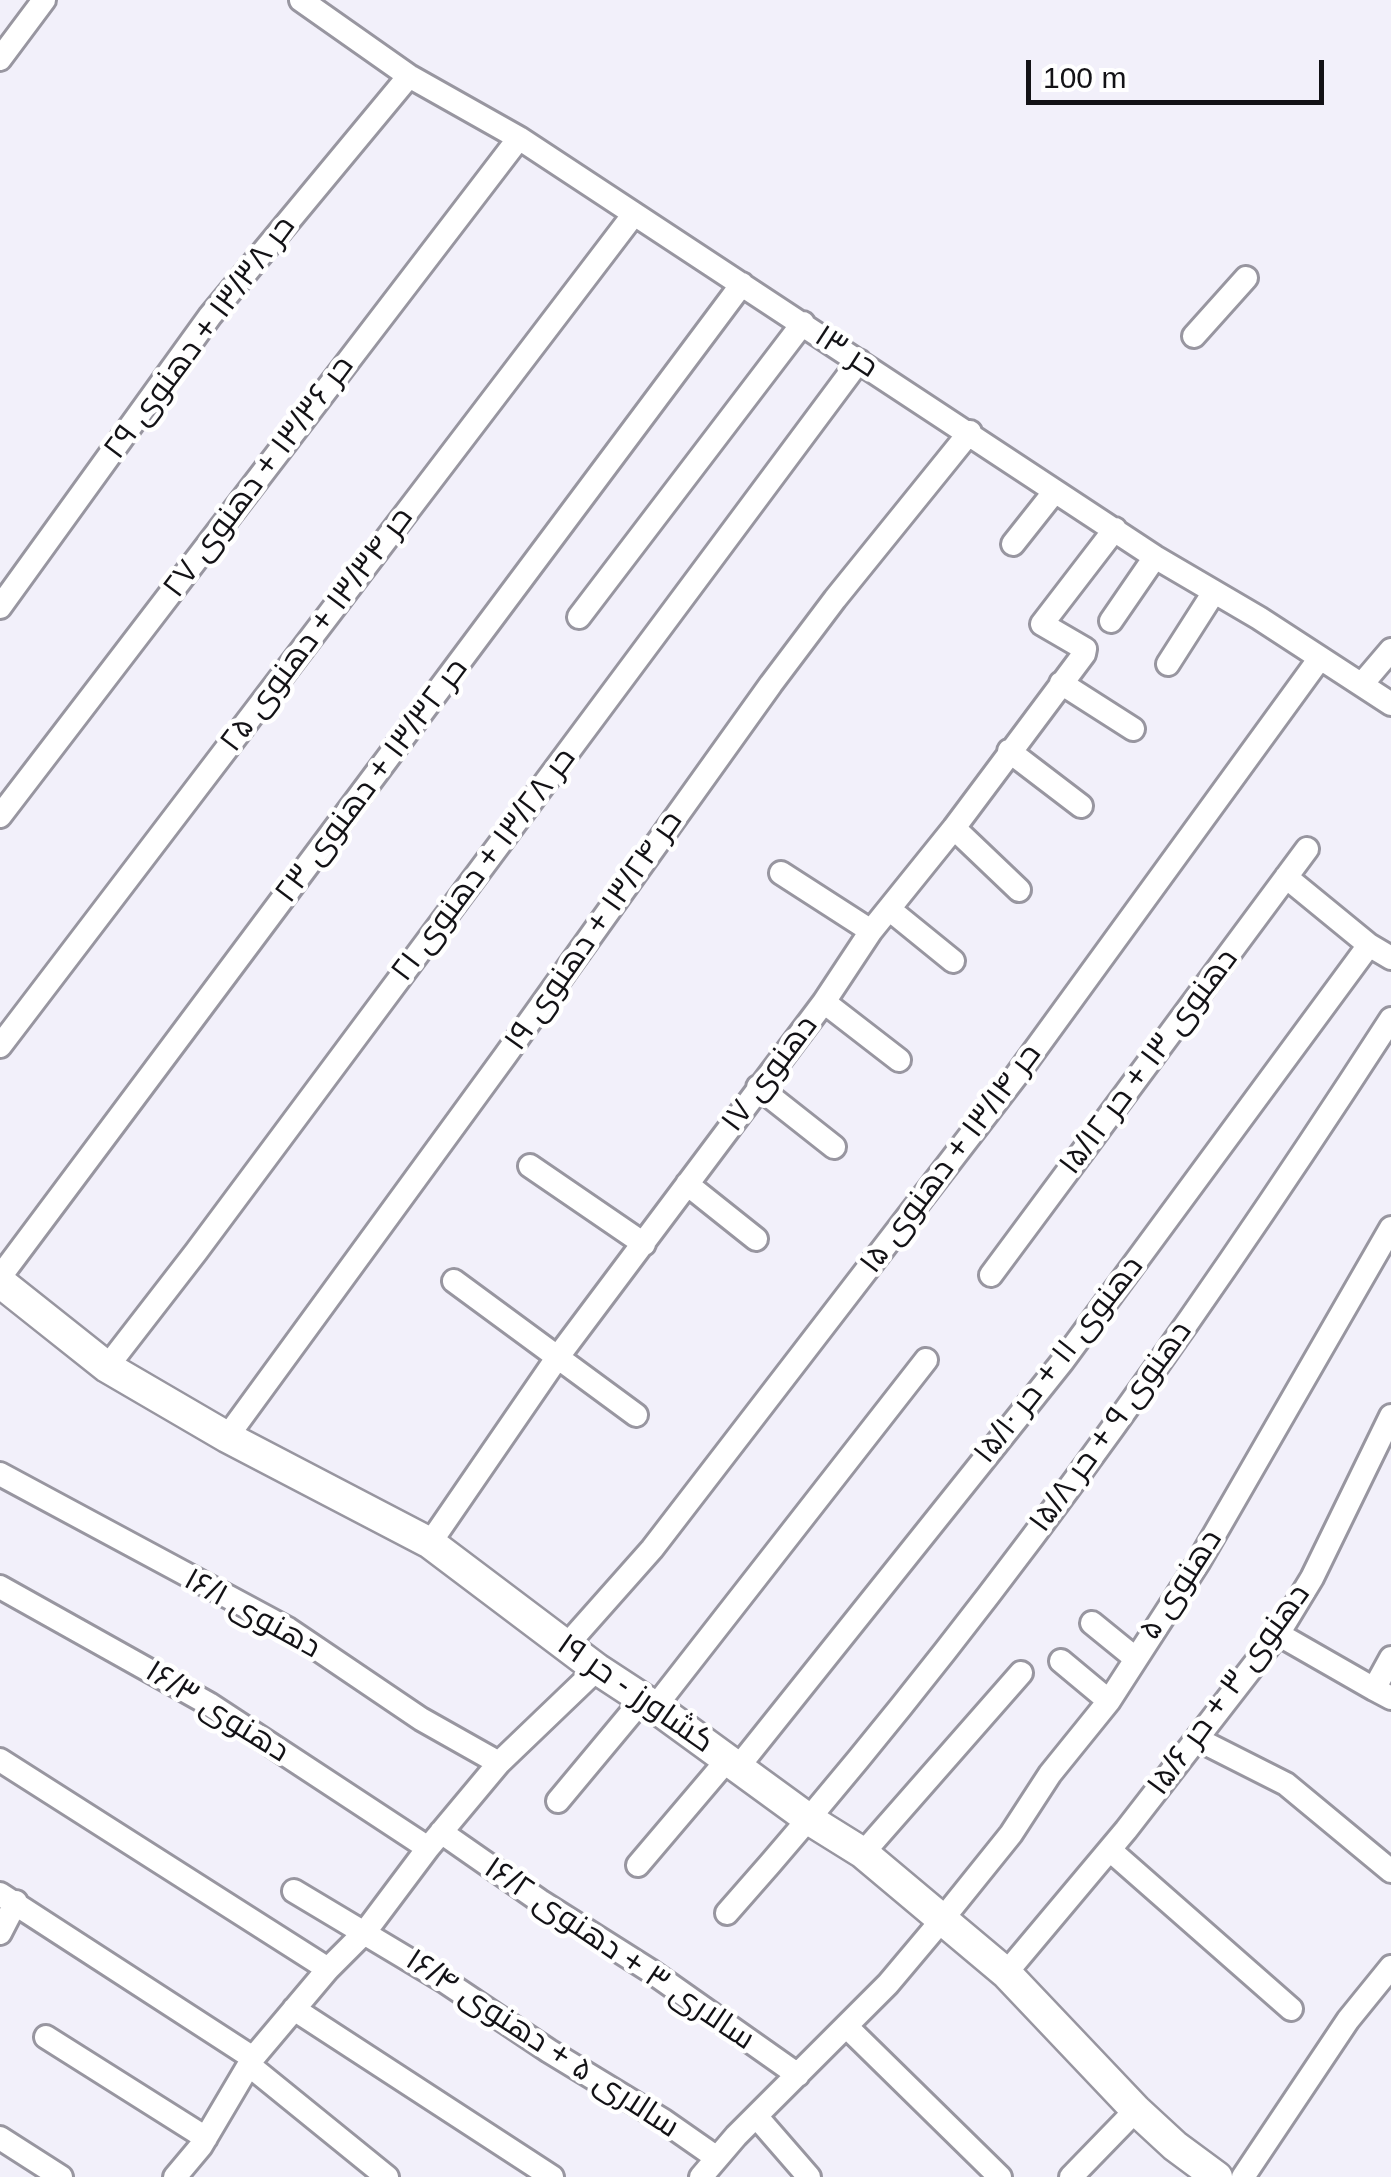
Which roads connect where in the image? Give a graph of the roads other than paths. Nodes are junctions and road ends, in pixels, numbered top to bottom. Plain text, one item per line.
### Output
1 (44, 0) edge
2 (301, 0) edge
3 (0, 59) edge
4 (409, 76) junction
5 (519, 138) junction
6 (634, 214) junction
7 (1246, 278) dead end
8 (742, 284) junction
9 (803, 324) junction
10 (1194, 336) dead end
11 (859, 361) junction
12 (970, 432) junction
13 (1055, 491) junction
14 (1115, 529) junction
15 (1013, 544) dead end
16 (1156, 557) junction
17 (1214, 592) junction
18 (0, 607) edge
19 (579, 617) dead end
20 (1111, 621) dead end
21 (1391, 650) edge
22 (1320, 658) junction
23 (1168, 664) dead end
24 (1061, 683) junction
25 (1362, 684) junction
26 (1391, 704) edge
27 (1132, 729) dead end
28 (1009, 751) junction
29 (1081, 806) dead end
30 (0, 816) edge
31 (954, 828) junction
32 (1307, 849) dead end
33 (781, 873) dead end
34 (1286, 876) junction
35 (1018, 890) dead end
36 (889, 909) junction
37 (872, 931) junction
38 (1368, 945) junction
39 (1391, 958) edge
40 (953, 961) dead end
41 (824, 1002) junction
42 (1391, 1019) edge
43 (0, 1046) edge
44 (899, 1060) dead end
45 (758, 1086) junction
46 (834, 1147) dead end
47 (530, 1166) dead end
48 (687, 1184) junction
49 (1391, 1228) edge
50 (756, 1240) dead end
51 (644, 1244) junction
52 (991, 1275) dead end
53 (0, 1280) edge
54 (454, 1281) dead end
55 (557, 1358) junction
56 (926, 1360) dead end
57 (107, 1367) junction
58 (636, 1415) dead end
59 (1391, 1416) edge
60 (227, 1437) junction
61 (0, 1474) edge
62 (430, 1544) junction
63 (0, 1587) edge
64 (1092, 1623) dead end
65 (1278, 1634) junction
66 (566, 1646) junction
67 (1134, 1658) junction
68 (1391, 1658) edge
69 (1061, 1660) dead end
70 (597, 1670) junction
71 (1022, 1673) dead end
72 (1383, 1694) edge
73 (1109, 1700) junction
74 (649, 1703) junction
75 (1197, 1739) junction
76 (0, 1760) edge
77 (499, 1762) junction
78 (733, 1762) junction
79 (558, 1802) dead end
80 (810, 1820) junction
81 (435, 1840) junction
82 (1110, 1850) junction
83 (863, 1854) junction
84 (638, 1865) dead end
85 (1391, 1872) edge
86 (294, 1891) dead end
87 (8, 1898) edge
88 (727, 1913) dead end
89 (941, 1921) junction
90 (365, 1932) junction
91 (0, 1933) edge
92 (1391, 1967) edge
93 (328, 1968) junction
94 (1006, 1972) junction
95 (294, 2009) junction
96 (1291, 2009) dead end
97 (846, 2026) junction
98 (46, 2037) dead end
99 (251, 2062) junction
100 (798, 2075) junction
101 (1136, 2110) junction
102 (756, 2116) junction
103 (0, 2138) edge
104 (206, 2138) junction
105 (717, 2158) junction
106 (61, 2177) edge
107 (175, 2177) edge
108 (387, 2177) edge
109 (552, 2177) edge
110 (701, 2177) edge
111 (809, 2177) edge
112 (1000, 2177) edge
113 (1071, 2177) edge
114 (1217, 2177) edge
115 (1243, 2177) edge

1 - 3 street
2 - 4 street, حر ۱۳
4 - 5 street, حر ۱۳
4 - 18 street, حر ۱۳/۳۸ + دهنوی ۲۹
5 - 6 street, حر ۱۳
5 - 30 street, حر ۱۳/۳۶ + دهنوی ۲۷
6 - 8 street, حر ۱۳
6 - 43 street, حر ۱۳/۳۴ + دهنوی ۲۵
7 - 10 street
8 - 9 street, حر ۱۳
8 - 53 street, حر ۱۳/۳۲ + دهنوی ۲۳
9 - 11 street, حر ۱۳
9 - 19 street
11 - 12 street, حر ۱۳
11 - 57 street, حر ۱۳/۲۸ + دهنوی ۲۱
12 - 13 street, حر ۱۳
12 - 60 street, حر ۱۳/۲۴ + دهنوی ۱۹
13 - 14 street, حر ۱۳
13 - 15 street
14 - 16 street, حر ۱۳
14 - 24 street, دهنوی ۱۷
16 - 17 street, حر ۱۳
16 - 20 street
17 - 22 street, حر ۱۳
17 - 23 street
21 - 25 street
22 - 25 street, حر ۱۳
22 - 66 street, حر ۱۳/۱۴ + دهنوی ۱۵
24 - 27 street
24 - 28 street, دهنوی ۱۷
25 - 26 street, حر ۱۳
28 - 29 street
28 - 31 street, دهنوی ۱۷
31 - 35 street
31 - 36 street, دهنوی ۱۷
32 - 34 street, دهنوی ۱۳ + حر ۱۵/۱۲
33 - 37 street
34 - 38 street
34 - 52 street, دهنوی ۱۳ + حر ۱۵/۱۲
36 - 37 street, دهنوی ۱۷
36 - 40 street
37 - 41 street, دهنوی ۱۷
38 - 39 street
38 - 78 street, دهنوی ۱۱ + حر ۱۵/۱۰
41 - 44 street
41 - 45 street, دهنوی ۱۷
42 - 80 street, دهنوی ۹ + حر ۱۵/۸
45 - 46 street
45 - 48 street, دهنوی ۱۷
47 - 51 street
48 - 50 street
48 - 51 street, دهنوی ۱۷
49 - 67 street, دهنوی ۵
51 - 55 street, دهنوی ۱۷
53 - 57 street, کشاورز - حر ۱۹
54 - 55 street
55 - 58 street
55 - 62 street, دهنوی ۱۷
56 - 74 street
57 - 60 street, کشاورز - حر ۱۹
59 - 65 street, دهنوی ۳ + حر ۱۵/۶
60 - 62 street, کشاورز - حر ۱۹
61 - 77 street, دهنوی ۱۶/۱
62 - 66 street, کشاورز - حر ۱۹
63 - 81 street, دهنوی ۱۶/۳
64 - 67 street
65 - 72 street
65 - 75 street, دهنوی ۳ + حر ۱۵/۶
66 - 70 street, کشاورز - حر ۱۹
67 - 73 street, دهنوی ۵
68 - 72 street
69 - 73 street
70 - 74 street, کشاورز - حر ۱۹
70 - 77 street
71 - 83 street
73 - 89 street, دهنوی ۵
74 - 78 street, کشاورز - حر ۱۹
74 - 79 street
75 - 82 street, دهنوی ۳ + حر ۱۵/۶
75 - 85 street
76 - 93 street
77 - 81 street
78 - 80 street, کشاورز - حر ۱۹
78 - 84 street, دهنوی ۱۱ + حر ۱۵/۱۰
80 - 83 street, کشاورز - حر ۱۹
80 - 88 street, دهنوی ۹ + حر ۱۵/۸
81 - 90 street
81 - 100 street, سالاری ۳ + دهنوی ۱۶/۲
82 - 94 street, دهنوی ۳ + حر ۱۵/۶
82 - 96 street
83 - 89 street, کشاورز - حر ۱۹
86 - 90 street, سالاری ۵ + دهنوی ۱۶/۴
87 - 91 street
87 - 99 street
89 - 94 street, کشاورز - حر ۱۹
89 - 97 street, دهنوی ۵
90 - 93 street
90 - 105 street, سالاری ۵ + دهنوی ۱۶/۴
92 - 115 street
93 - 95 street
94 - 101 street, کشاورز - حر ۱۹
95 - 99 street
95 - 109 street
97 - 100 street, دهنوی ۵
97 - 112 street
98 - 104 street
99 - 104 street
99 - 108 street
100 - 102 street, دهنوی ۵
101 - 113 street
101 - 114 street, کشاورز - حر ۱۹
102 - 105 street, دهنوی ۵
102 - 111 street
103 - 106 street
104 - 107 street
105 - 110 street, دهنوی ۵

